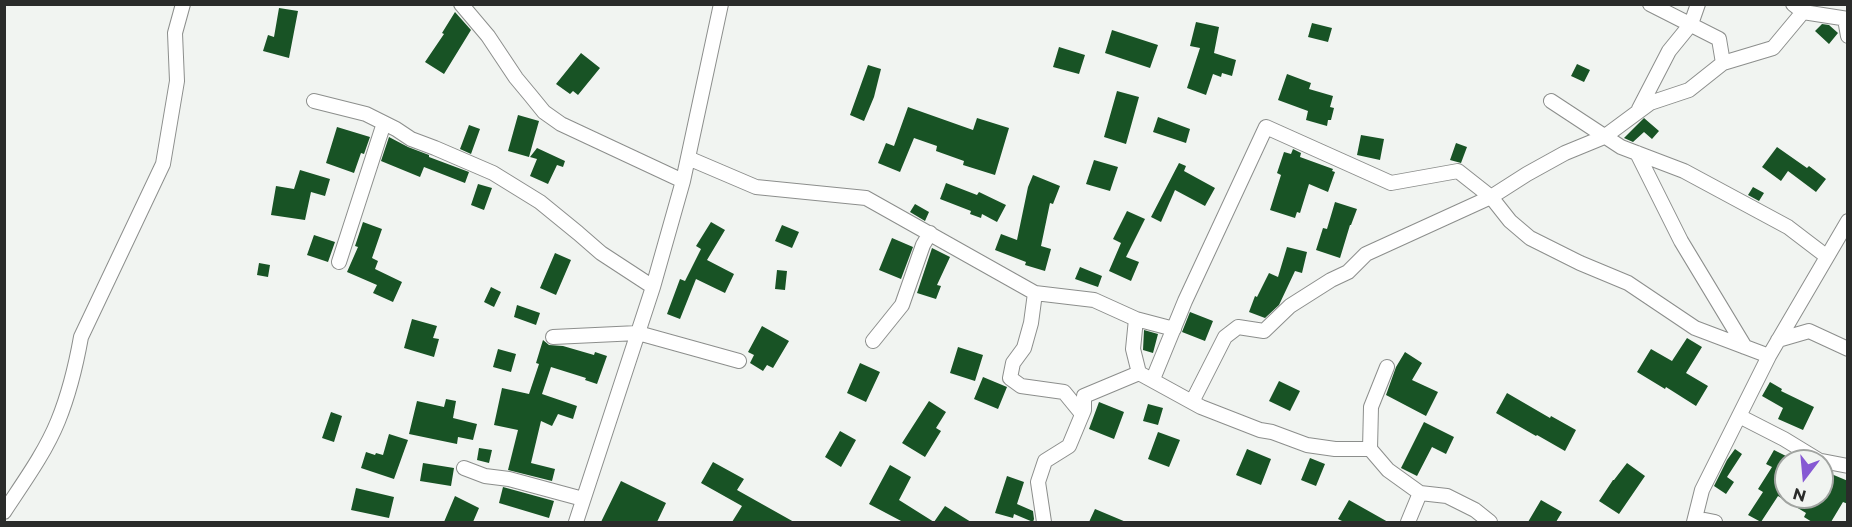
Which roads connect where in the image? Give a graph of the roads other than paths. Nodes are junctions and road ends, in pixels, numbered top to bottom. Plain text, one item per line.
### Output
1 (183, 4) edge
2 (461, 4) edge
3 (720, 4) edge
4 (1650, 4) edge
5 (1698, 4) edge
6 (1798, 8) edge
7 (1846, 19) edge
8 (1691, 24) junction
9 (1848, 36) edge
10 (1723, 63) junction
11 (314, 101) dead end
12 (1551, 101) dead end
13 (1638, 112) junction
14 (384, 123) junction
15 (1604, 137) junction
16 (1637, 153) junction
17 (688, 158) junction
18 (683, 181) junction
19 (1491, 197) junction
20 (1848, 221) edge
21 (930, 233) junction
22 (1826, 256) junction
23 (339, 262) dead end
24 (653, 287) junction
25 (1035, 293) junction
26 (1136, 319) junction
27 (1174, 329) junction
28 (638, 333) junction
29 (552, 337) dead end
30 (1778, 340) junction
31 (873, 341) dead end
32 (1745, 347) junction
33 (1848, 349) edge
34 (1769, 356) junction
35 (739, 361) dead end
36 (1388, 367) dead end
37 (1139, 373) junction
38 (1153, 380) junction
39 (1192, 402) junction
40 (1082, 414) junction
41 (1739, 416) junction
42 (1370, 449) junction
43 (1801, 449) edge
44 (464, 468) dead end
45 (1420, 493) junction
46 (583, 499) junction
47 (4, 512) edge
48 (576, 522) edge
49 (1044, 522) edge
50 (1408, 522) edge
51 (1490, 522) edge
52 (1694, 522) edge
53 (1699, 522) edge
54 (1715, 522) edge

1 - 47 street
2 - 18 street
3 - 17 street
4 - 8 street
5 - 8 street
6 - 7 street
6 - 10 street
7 - 9 street
8 - 10 street
8 - 13 street
10 - 13 street
11 - 14 street
12 - 15 street
13 - 15 street
14 - 23 street
14 - 24 street
15 - 16 street
15 - 19 street
16 - 22 street
16 - 32 street
17 - 18 street
17 - 21 street
18 - 24 street
19 - 27 street
19 - 32 street
19 - 39 street
20 - 22 street
21 - 25 street
21 - 31 street
22 - 30 street
24 - 28 street
25 - 26 street
25 - 40 street
26 - 27 street
26 - 37 street
27 - 38 street
28 - 29 street
28 - 35 street
28 - 46 street
30 - 33 street
30 - 34 street
32 - 34 street
34 - 41 street
36 - 42 street
37 - 38 street
37 - 40 street
38 - 39 street
39 - 42 street
40 - 49 street
41 - 43 street
41 - 52 street
42 - 45 street
44 - 46 street
45 - 50 street
45 - 51 street
46 - 48 street
53 - 54 street

